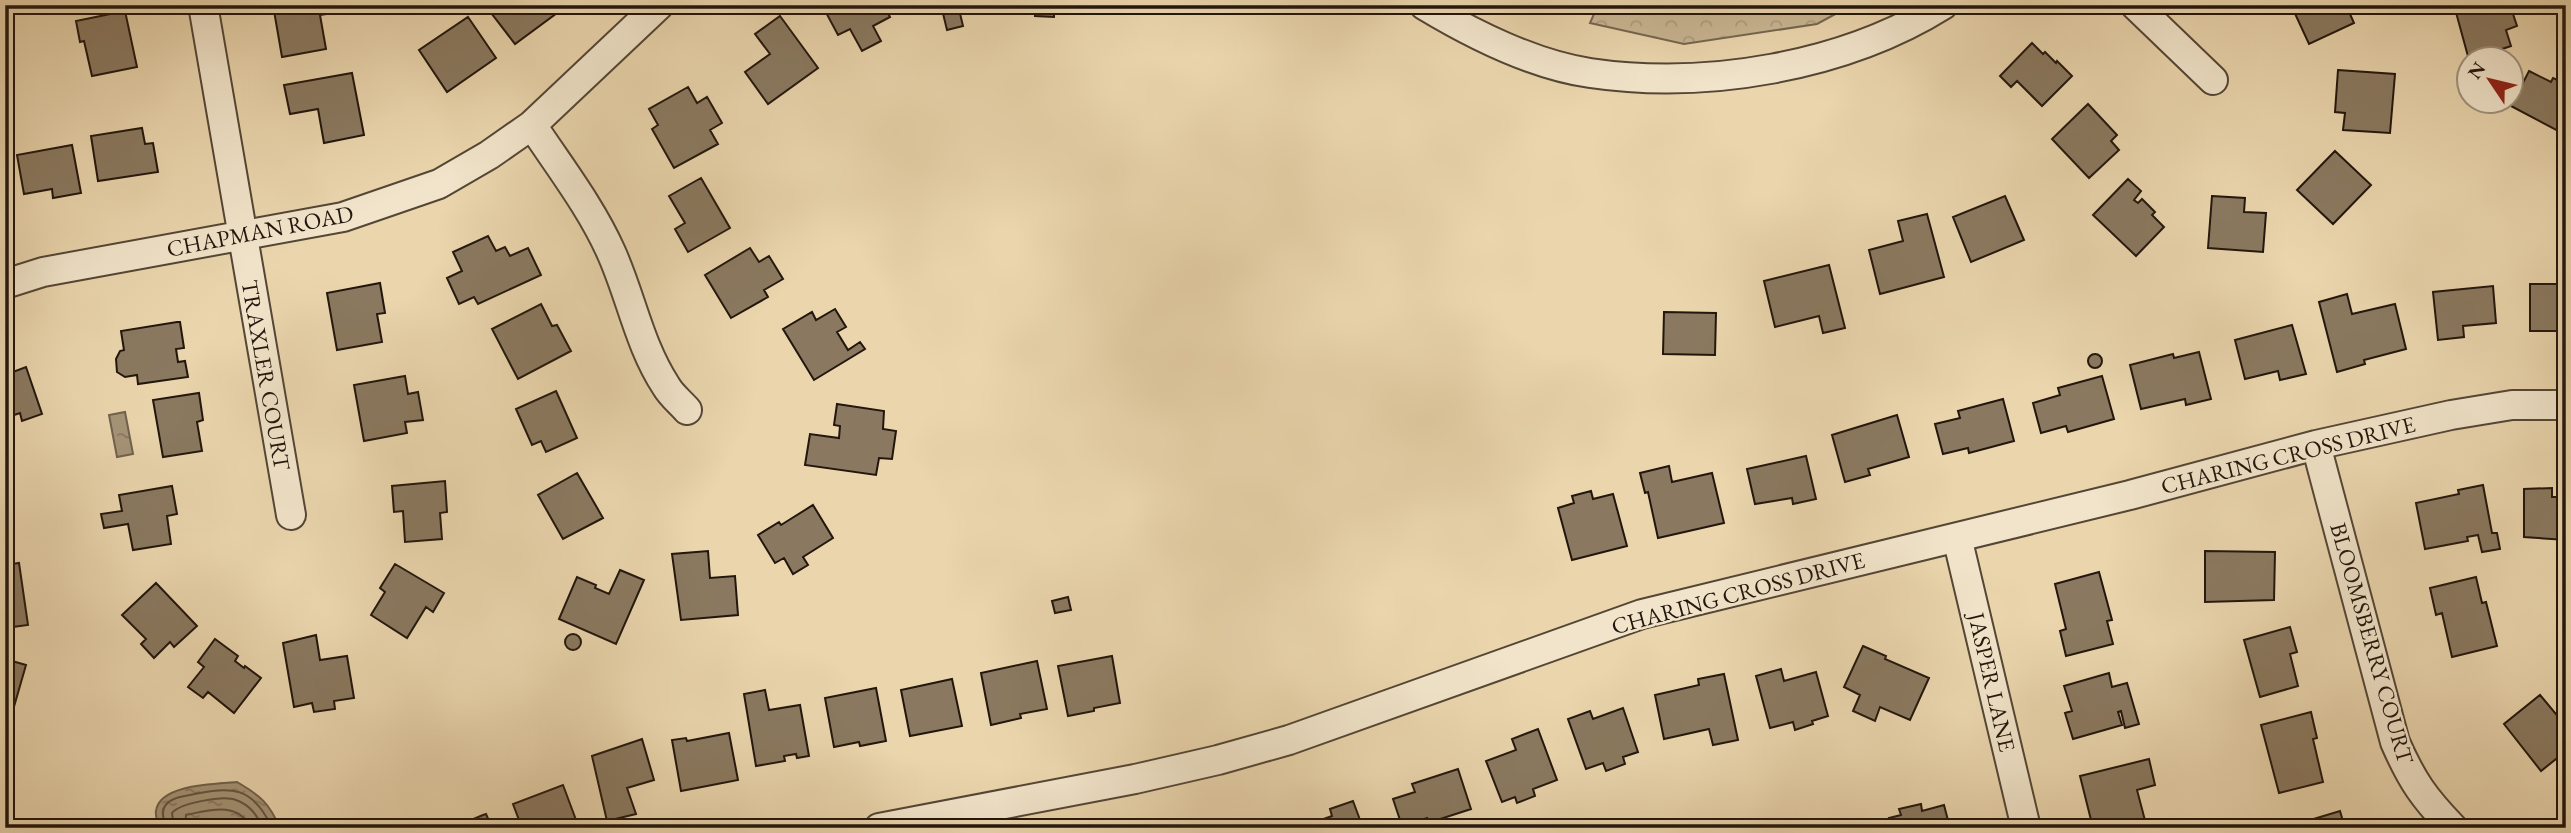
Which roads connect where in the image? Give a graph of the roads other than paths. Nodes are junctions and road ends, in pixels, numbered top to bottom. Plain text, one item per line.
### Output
1 (203, 5) edge
2 (659, 5) edge
3 (1424, 5) edge
4 (1943, 5) edge
5 (2135, 5) edge
6 (2213, 80) dead end
7 (532, 125) junction
8 (241, 236) junction
9 (5, 284) edge
10 (2566, 405) edge
11 (687, 410) dead end
12 (2316, 445) junction
13 (291, 515) dead end
14 (1957, 537) junction
15 (879, 828) edge
16 (2026, 828) edge
17 (2453, 828) edge

1 - 8 street, TRAXLER COURT
2 - 7 street, CHAPMAN ROAD
3 - 4 street
5 - 6 street
7 - 8 street, CHAPMAN ROAD
7 - 11 street
8 - 9 street, CHAPMAN ROAD
8 - 13 street, TRAXLER COURT
10 - 12 street, CHARING CROSS DRIVE
12 - 14 street, CHARING CROSS DRIVE
12 - 17 street, BLOOMSBERRY COURT
14 - 15 street, CHARING CROSS DRIVE
14 - 16 street, JASPER LANE

